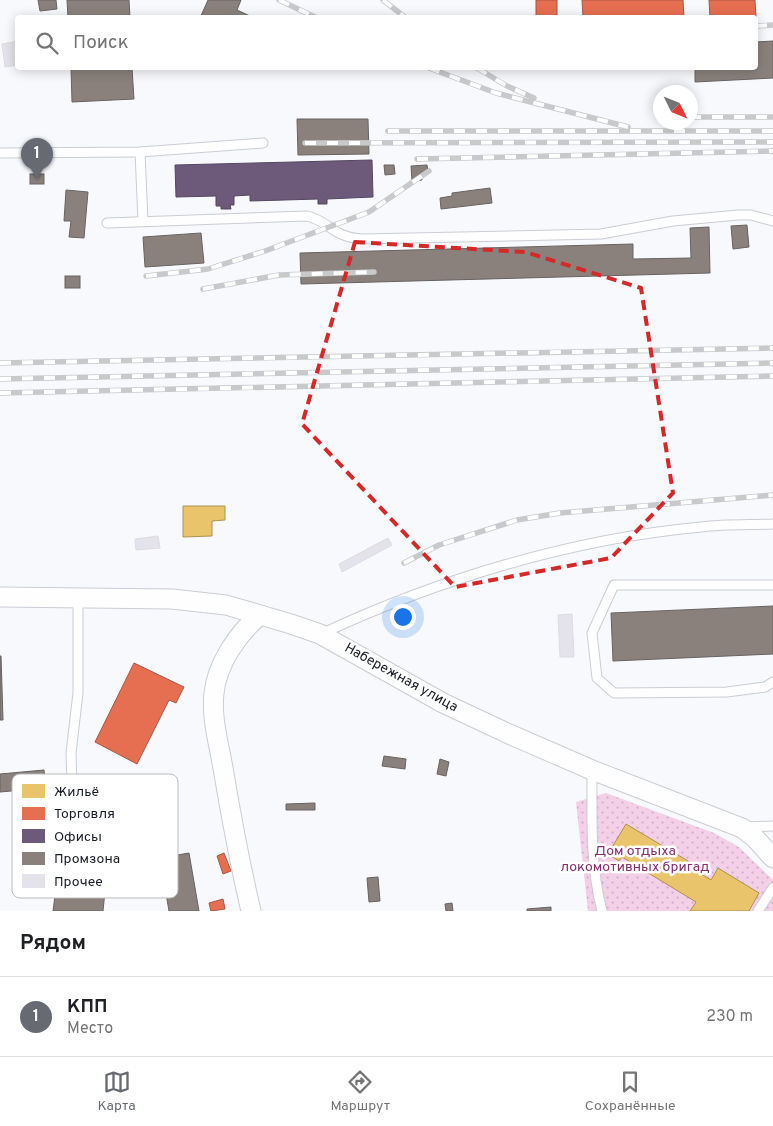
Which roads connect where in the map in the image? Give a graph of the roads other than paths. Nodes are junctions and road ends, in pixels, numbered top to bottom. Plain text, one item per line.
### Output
1 (263, 142) dead end
2 (140, 152) junction
3 (0, 153) edge
4 (143, 221) junction
5 (773, 221) edge
6 (107, 223) dead end
7 (773, 524) edge
8 (773, 584) edge
9 (0, 597) edge
10 (78, 597) junction
11 (260, 615) junction
12 (320, 634) junction
13 (773, 682) edge
14 (592, 770) junction
15 (72, 774) edge
16 (773, 826) edge
17 (742, 828) junction
18 (773, 858) edge
19 (773, 888) edge
20 (252, 911) edge
21 (602, 911) edge
22 (758, 911) edge

1 - 2 lane
2 - 3 lane
2 - 4 lane
4 - 5 lane
4 - 6 lane
7 - 12 lane
8 - 13 lane
9 - 10 street, Набережная улица
10 - 11 street, Набережная улица
10 - 15 lane
11 - 12 street, Набережная улица
11 - 20 street
12 - 14 street, Набережная улица
14 - 17 street, Набережная улица
14 - 21 lane
16 - 17 lane
17 - 18 street, Набережная улица
19 - 22 lane

